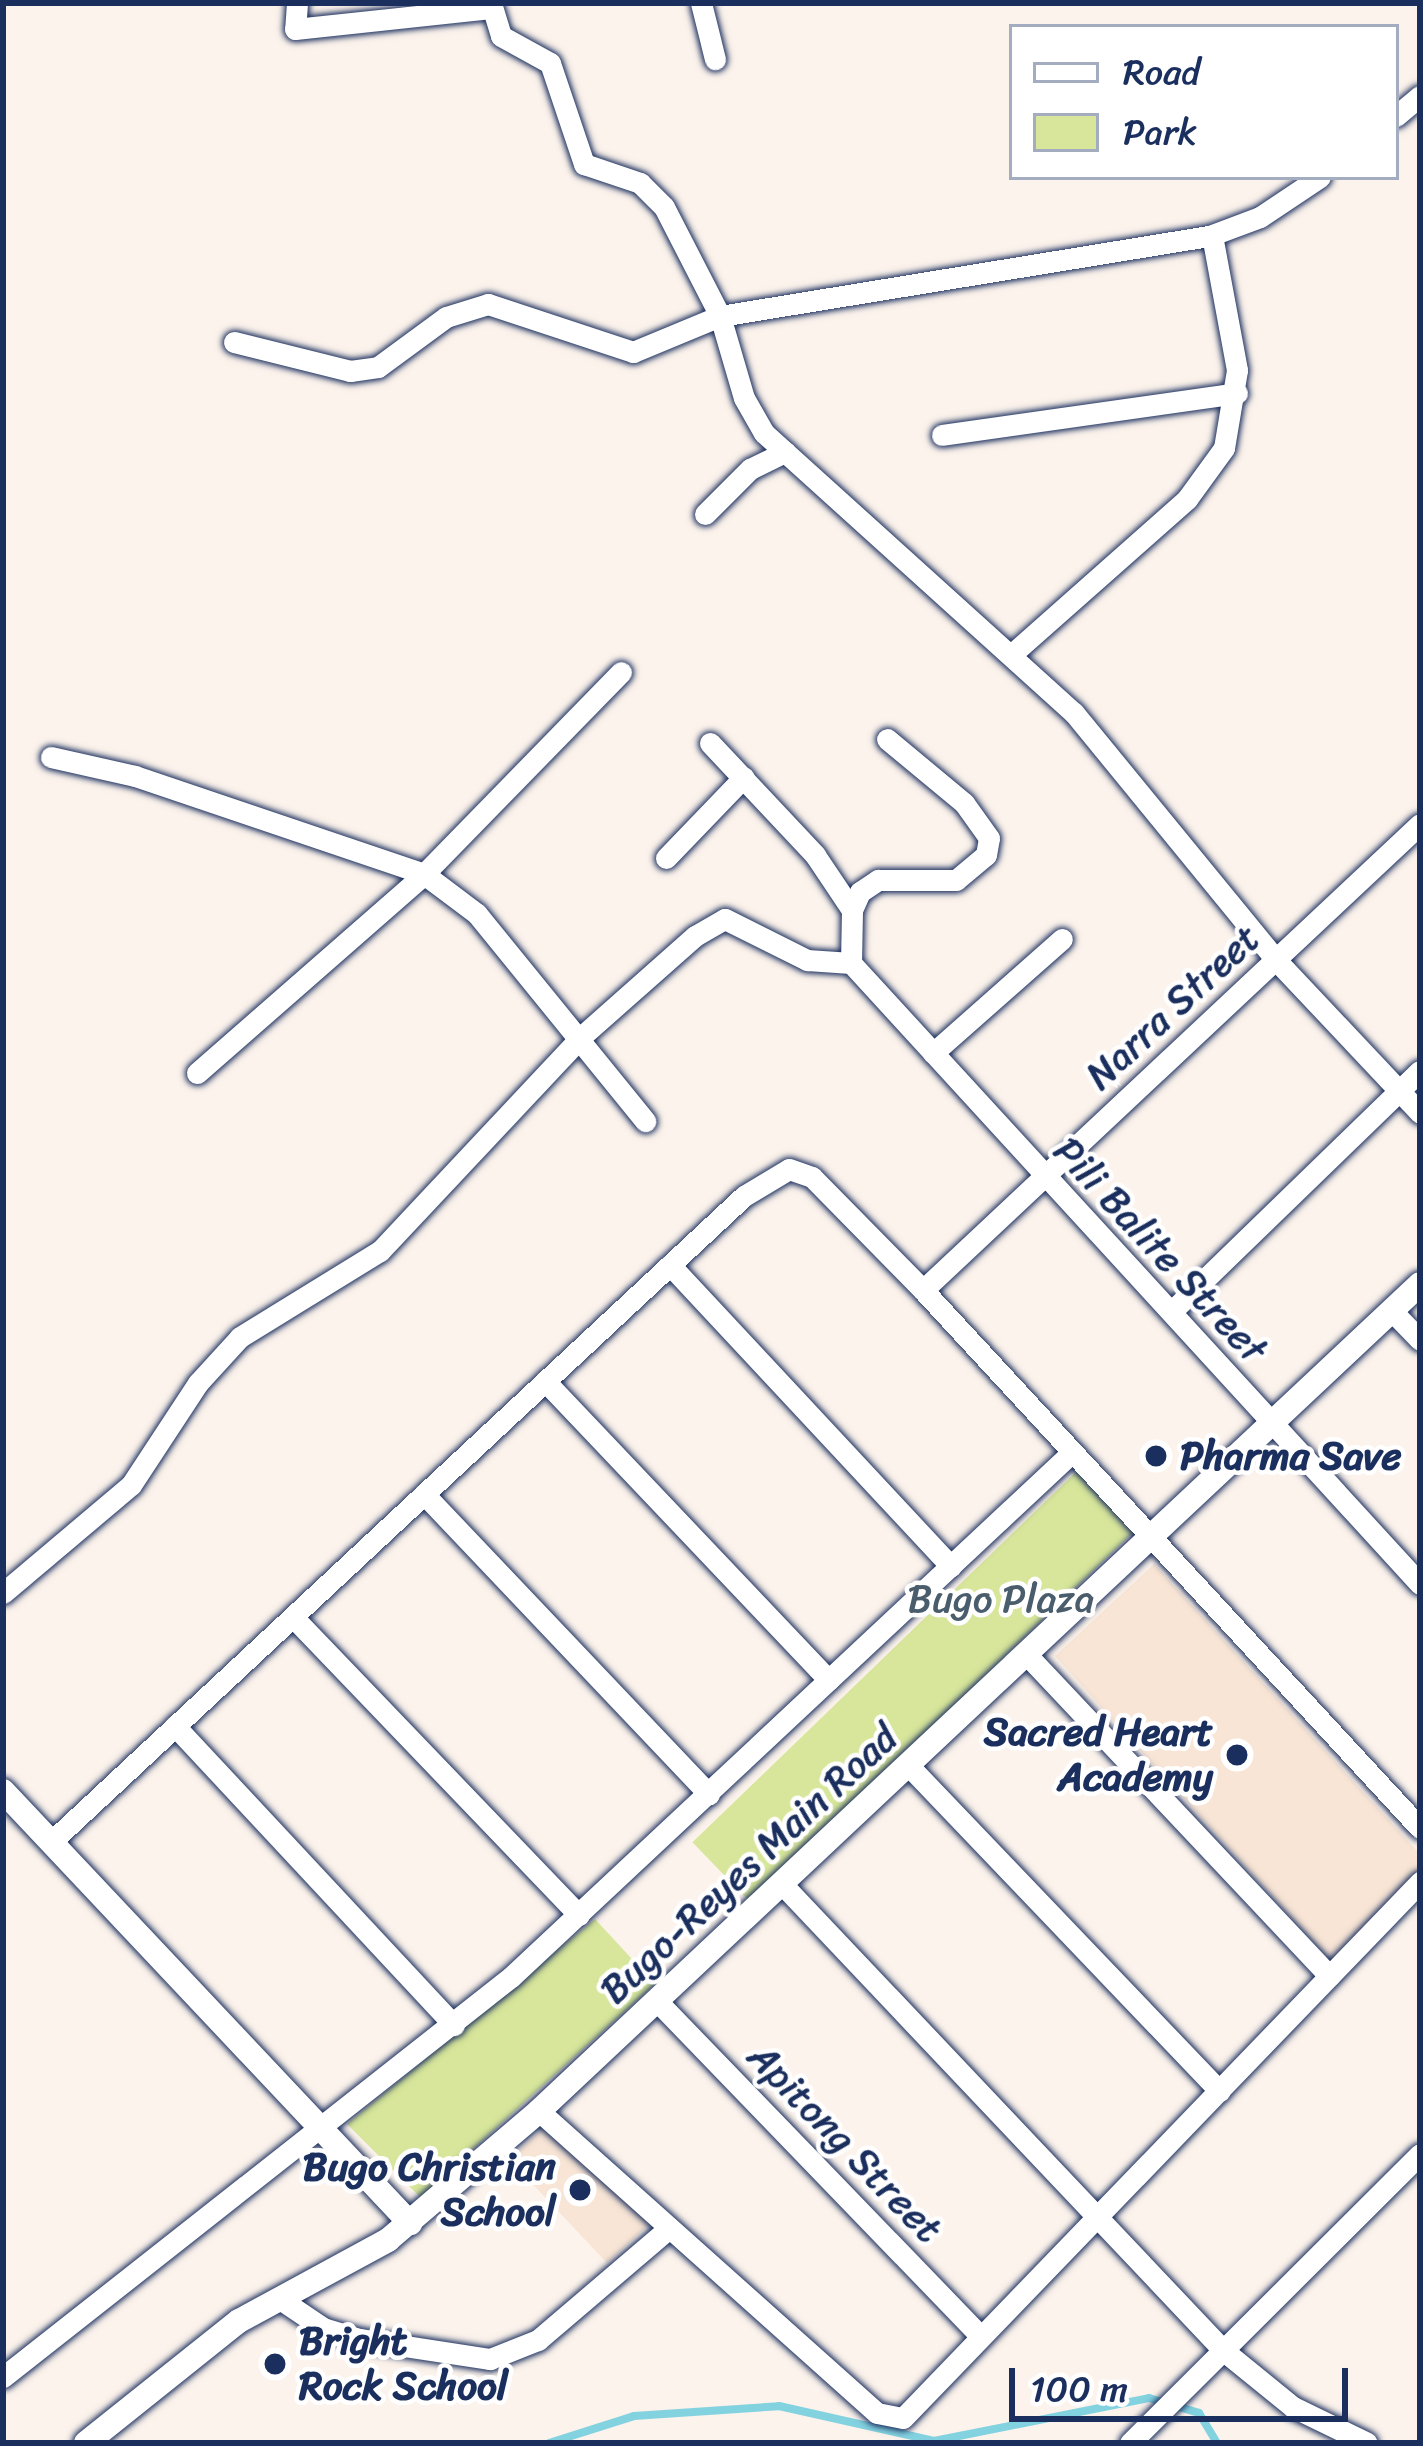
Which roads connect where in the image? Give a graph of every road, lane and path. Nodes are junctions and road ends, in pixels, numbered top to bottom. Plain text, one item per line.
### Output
1 (297, 3) edge
2 (701, 3) edge
3 (491, 5) edge
4 (716, 59) dead end
5 (1316, 180) edge
6 (1212, 235) junction
7 (720, 316) junction
8 (234, 342) dead end
9 (1237, 392) junction
10 (942, 435) dead end
11 (785, 452) junction
12 (705, 514) dead end
13 (1012, 654) junction
14 (621, 672) dead end
15 (887, 739) dead end
16 (710, 743) dead end
17 (50, 757) dead end
18 (744, 777) junction
19 (1420, 824) edge
20 (666, 858) dead end
21 (424, 874) junction
22 (852, 910) junction
23 (1062, 939) dead end
24 (1276, 960) junction
25 (851, 963) junction
26 (582, 1036) junction
27 (933, 1053) junction
28 (1420, 1071) edge
29 (197, 1073) dead end
30 (1399, 1091) junction
31 (1420, 1113) edge
32 (645, 1120) dead end
33 (1042, 1180) junction
34 (670, 1265) junction
35 (1420, 1284) edge
36 (923, 1290) junction
37 (1172, 1311) junction
38 (1392, 1311) junction
39 (1420, 1340) edge
40 (545, 1381) junction
41 (1272, 1422) junction
42 (1069, 1455) junction
43 (424, 1494) junction
44 (1150, 1541) junction
45 (951, 1566) junction
46 (1420, 1584) edge
47 (3, 1594) edge
48 (293, 1617) junction
49 (1027, 1655) junction
50 (829, 1681) junction
51 (176, 1726) junction
52 (908, 1766) junction
53 (3, 1791) edge
54 (709, 1794) junction
55 (1420, 1828) edge
56 (51, 1842) junction
57 (1420, 1882) edge
58 (781, 1883) junction
59 (579, 1915) junction
60 (1330, 1976) junction
61 (656, 2000) junction
62 (454, 2025) junction
63 (1219, 2091) junction
64 (539, 2111) junction
65 (320, 2127) junction
66 (1420, 2154) edge
67 (1096, 2215) junction
68 (410, 2223) junction
69 (669, 2228) junction
70 (280, 2299) junction
71 (981, 2336) junction
72 (1224, 2351) junction
73 (3, 2377) edge
74 (87, 2443) edge
75 (1130, 2443) edge
76 (1366, 2443) edge

1 - 3 street
2 - 4 street
3 - 7 street
5 - 6 street
6 - 7 street
6 - 9 street
7 - 8 street
7 - 11 street
9 - 10 street
9 - 13 street
11 - 12 street
11 - 13 street
13 - 24 street
14 - 21 street
15 - 22 street
16 - 18 street
17 - 21 street
18 - 20 street
18 - 22 street
19 - 24 street, Narra Street
21 - 26 street
21 - 29 street
22 - 25 street
23 - 27 street
24 - 30 street
24 - 33 street, Narra Street
25 - 26 street
25 - 27 street, Pili Balite Street
26 - 32 street
26 - 47 street
27 - 33 street, Pili Balite Street
28 - 30 street
30 - 31 street
30 - 37 street
33 - 36 street, Narra Street
33 - 37 street, Pili Balite Street
34 - 36 street
34 - 40 street
34 - 45 street
35 - 38 street, Bugo-Reyes Main Road
36 - 42 street
37 - 41 street, Pili Balite Street
38 - 39 street
38 - 41 street, Bugo-Reyes Main Road
40 - 43 street
40 - 50 street
41 - 44 street, Bugo-Reyes Main Road
41 - 46 street, Pili Balite Street
42 - 44 street
42 - 45 street
43 - 48 street
43 - 54 street
44 - 49 street, Bugo-Reyes Main Road
44 - 55 street
45 - 50 street
48 - 51 street
48 - 59 street
49 - 52 street, Bugo-Reyes Main Road
49 - 60 street
50 - 54 street
51 - 56 street
51 - 62 street
52 - 58 street, Bugo-Reyes Main Road
52 - 63 street
53 - 56 street
54 - 59 street
56 - 65 street
57 - 60 street
58 - 61 street, Bugo-Reyes Main Road
58 - 67 street
59 - 62 street
60 - 63 street
61 - 64 street, Bugo-Reyes Main Road
61 - 71 street, Apitong Street
62 - 65 street
63 - 67 street
64 - 68 street, Bugo-Reyes Main Road
64 - 69 street
65 - 68 street
65 - 73 street
66 - 72 street
67 - 71 street
67 - 72 street
68 - 70 street, Bugo-Reyes Main Road
69 - 70 street
69 - 71 street
70 - 74 street, Bugo-Reyes Main Road
72 - 75 street
72 - 76 street

